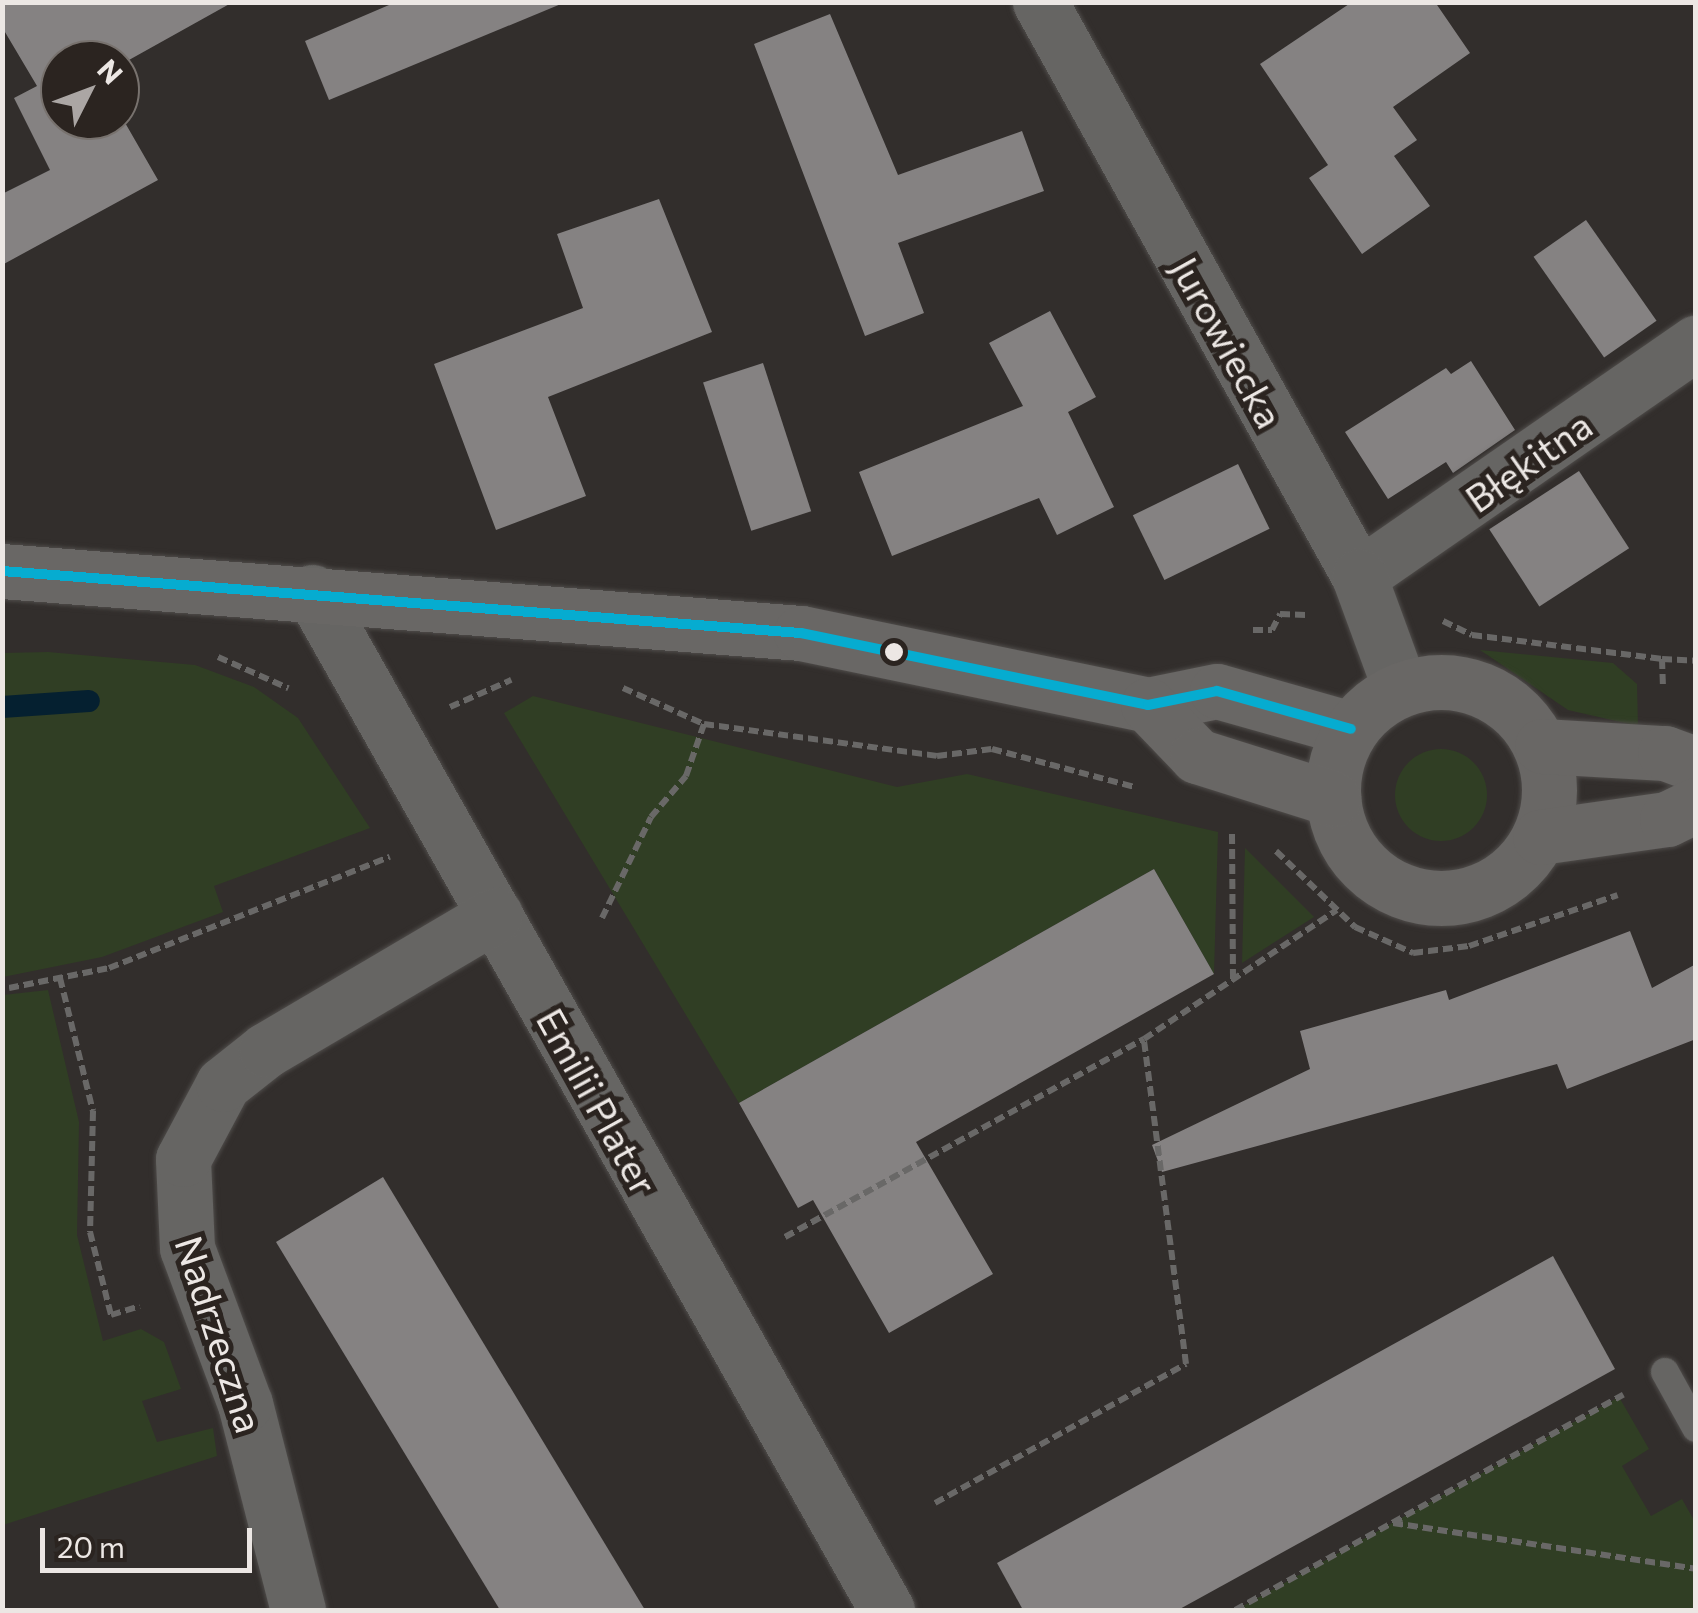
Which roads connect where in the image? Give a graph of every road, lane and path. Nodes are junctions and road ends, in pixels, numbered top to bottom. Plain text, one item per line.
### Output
1 (1040, 2) edge
2 (1696, 343) edge
3 (2, 571) edge
4 (1359, 576) junction
5 (312, 592) junction
6 (214, 656) dead end
7 (1662, 659) dead end
8 (1696, 661) edge
9 (524, 680) dead end
10 (612, 684) dead end
11 (1400, 688) junction
12 (299, 698) dead end
13 (1148, 705) junction
14 (704, 724) junction
15 (1351, 729) junction
16 (395, 737) junction
17 (1542, 746) junction
18 (1696, 764) edge
19 (1143, 789) dead end
20 (1333, 799) junction
21 (1696, 805) edge
22 (1232, 816) dead end
23 (1540, 838) junction
24 (1261, 839) dead end
25 (405, 851) dead end
26 (1630, 891) dead end
27 (1337, 910) junction
28 (495, 915) junction
29 (602, 918) dead end
30 (60, 978) junction
31 (1232, 983) junction
32 (9, 988) dead end
33 (1144, 1038) junction
34 (784, 1237) dead end
35 (202, 1288) junction
36 (1664, 1372) joint
37 (1696, 1428) edge
38 (935, 1503) dead end
39 (1392, 1522) junction
40 (1696, 1569) edge
41 (298, 1610) edge
42 (887, 1610) edge
43 (1235, 1610) edge

1 - 4 street, Jurowiecka
2 - 4 street, Błękitna
3 - 5 main road
4 - 11 street, Jurowiecka
5 - 13 main road
5 - 16 street, Emilii Plater
6 - 12 path
7 - 8 path
9 - 16 path
10 - 14 path
11 - 15 main road
11 - 17 main road
13 - 15 main road
13 - 20 main road
14 - 19 path
14 - 29 path
15 - 20 main road
16 - 28 street, Emilii Plater
17 - 18 main road
17 - 23 main road
20 - 23 main road
21 - 23 main road
22 - 31 path
24 - 27 path
25 - 30 path
26 - 27 path
27 - 31 path
28 - 35 street, Nadrzeczna
28 - 42 street, Emilii Plater
30 - 32 path
30 - 35 path
31 - 33 path
33 - 34 path
33 - 38 path
35 - 41 street, Nadrzeczna
36 - 37 lane
36 - 39 path
39 - 40 path
39 - 43 path

